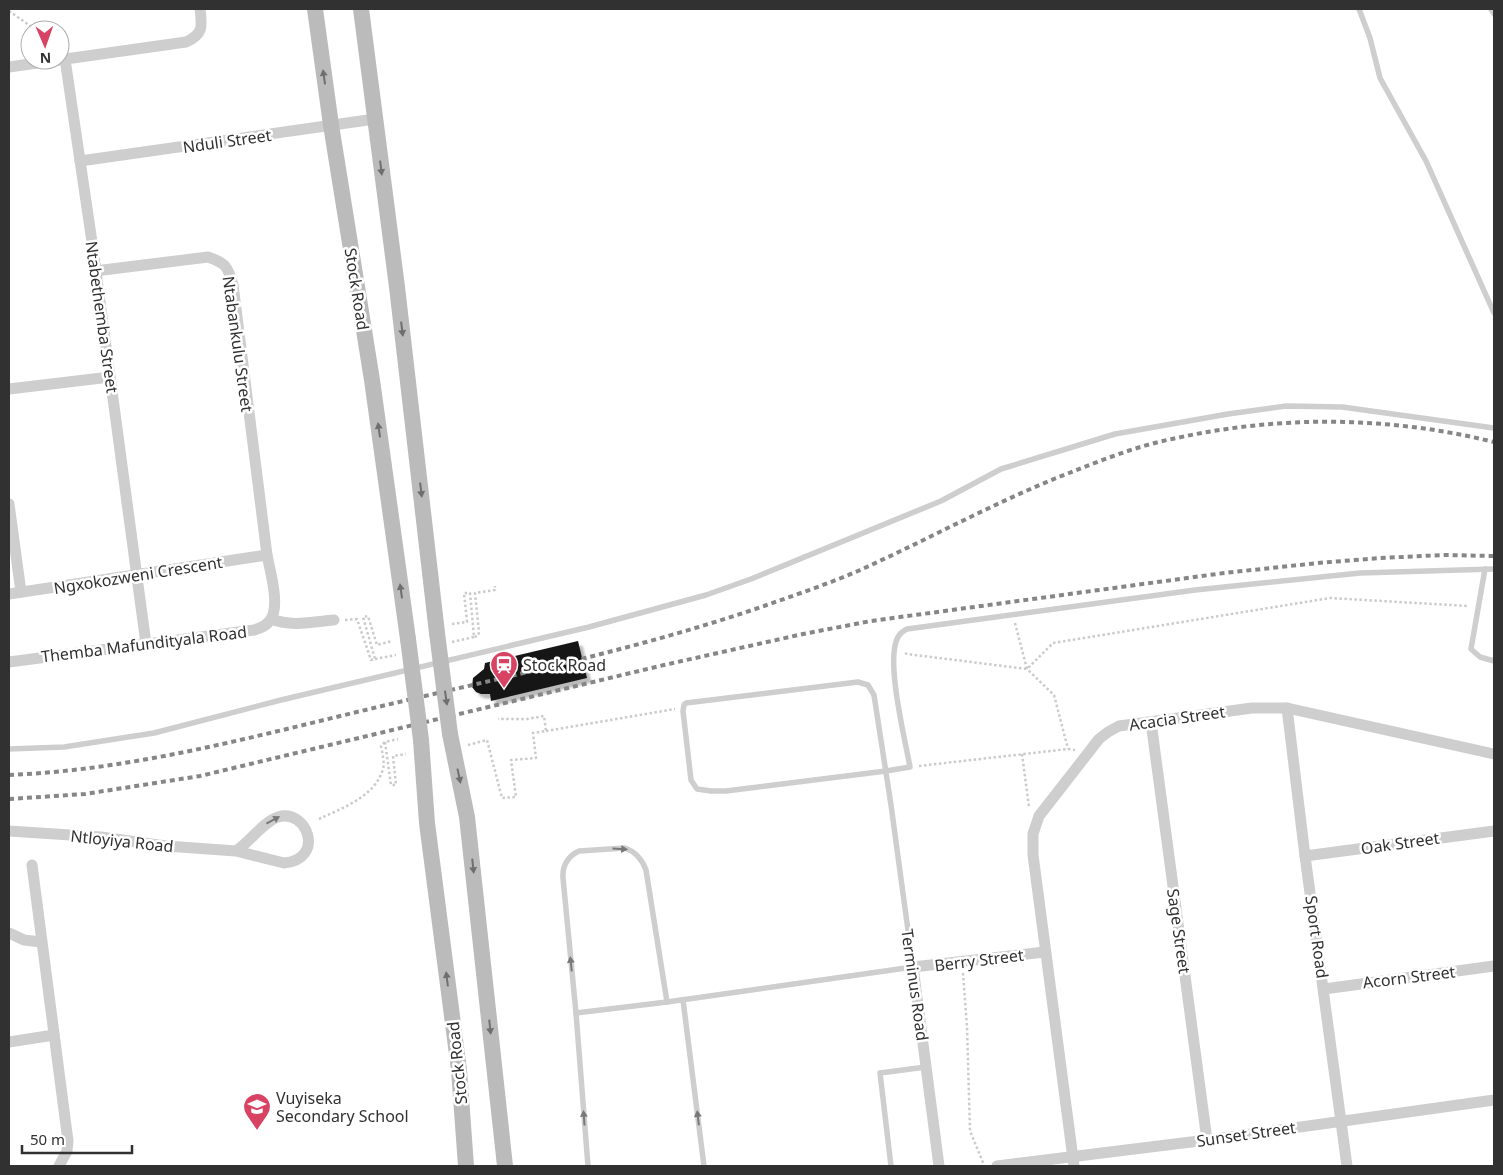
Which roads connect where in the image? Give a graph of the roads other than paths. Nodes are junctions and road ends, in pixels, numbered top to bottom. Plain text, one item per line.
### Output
1 (200, 9) edge
2 (315, 9) edge
3 (360, 9) edge
4 (1359, 9) edge
5 (1491, 9) edge
6 (1494, 14) edge
7 (70, 58) edge
8 (66, 70) edge
9 (375, 120) junction
10 (331, 125) junction
11 (80, 161) junction
12 (95, 271) junction
13 (1494, 313) edge
14 (110, 377) junction
15 (9, 390) edge
16 (1494, 428) edge
17 (9, 504) edge
18 (267, 555) junction
19 (1494, 569) edge
20 (1485, 570) junction
21 (136, 575) junction
22 (21, 592) junction
23 (9, 594) edge
24 (271, 619) junction
25 (334, 620) dead end
26 (146, 644) junction
27 (1494, 661) edge
28 (9, 662) edge
29 (1287, 708) junction
30 (1151, 722) junction
31 (9, 749) edge
32 (1494, 754) edge
33 (886, 770) junction
34 (9, 831) edge
35 (1494, 831) edge
36 (236, 851) junction
37 (1305, 856) junction
38 (32, 865) dead end
39 (9, 933) edge
40 (41, 942) junction
41 (1045, 952) junction
42 (1494, 966) edge
43 (913, 967) junction
44 (1324, 989) junction
45 (683, 1000) junction
46 (667, 1002) junction
47 (576, 1013) junction
48 (54, 1035) junction
49 (9, 1042) edge
50 (926, 1067) junction
51 (1494, 1100) edge
52 (1340, 1120) junction
53 (1207, 1140) junction
54 (1073, 1161) edge
55 (59, 1166) edge
56 (466, 1166) edge
57 (505, 1166) edge
58 (588, 1166) edge
59 (704, 1166) edge
60 (891, 1166) edge
61 (939, 1166) edge
62 (997, 1166) edge
63 (1347, 1166) edge

1 - 7 street
10 -> 2 main road, Stock Road
3 - 9 main road
4 - 13 lane
5 - 6 lane
8 - 11 street, Ntabethemba Street
9 - 10 street, Nduli Street
9 -> 57 main road, bridge
10 - 11 street, Nduli Street
56 -> 10 main road, Stock Road, bridge
11 - 12 street, Ntabethemba Street
12 - 14 street, Ntabethemba Street
12 - 18 street, Ntabankulu Street
14 - 15 street
14 - 21 street, Ntabethemba Street
16 - 31 lane
17 - 22 street
18 - 21 street, Ngxokozweni Crescent
18 - 24 street
19 - 20 lane
20 - 27 lane
20 - 33 lane
21 - 22 street, Ngxokozweni Crescent
21 - 26 street, Ntabethemba Street
22 - 23 street, Ngxokozweni Crescent
24 - 25 street
24 - 26 street, Themba Mafundityala Road
26 - 28 street, Themba Mafundityala Road
29 - 30 street, Acacia Street
29 - 32 street, Acacia Street
29 - 37 street, Sport Road
30 - 41 street, Acacia Street
30 - 53 street, Sage Street
33 - 33 lane
33 - 43 lane, Terminus Road
34 - 36 street, Ntloyiya Road
35 - 37 street, Oak Street
36 -> 36 street, Ntloyiya Road
37 - 44 street, Sport Road
38 - 40 street
39 - 40 street
40 - 48 street
41 - 43 street, Berry Street
41 - 54 street, Acacia Street
42 - 44 street, Acorn Street
43 - 45 lane
43 - 50 street, Terminus Road
44 - 52 street, Sport Road
45 - 46 lane
59 -> 45 lane
46 - 47 lane
47 -> 46 lane
58 -> 47 lane
48 - 49 street
48 - 55 street
50 - 60 lane
50 - 61 street, Terminus Road
51 - 52 street, Sunset Street
52 - 53 street, Sunset Street
52 - 63 street, Sport Road
53 - 54 street, Sunset Street
54 - 62 street, Sunset Street

